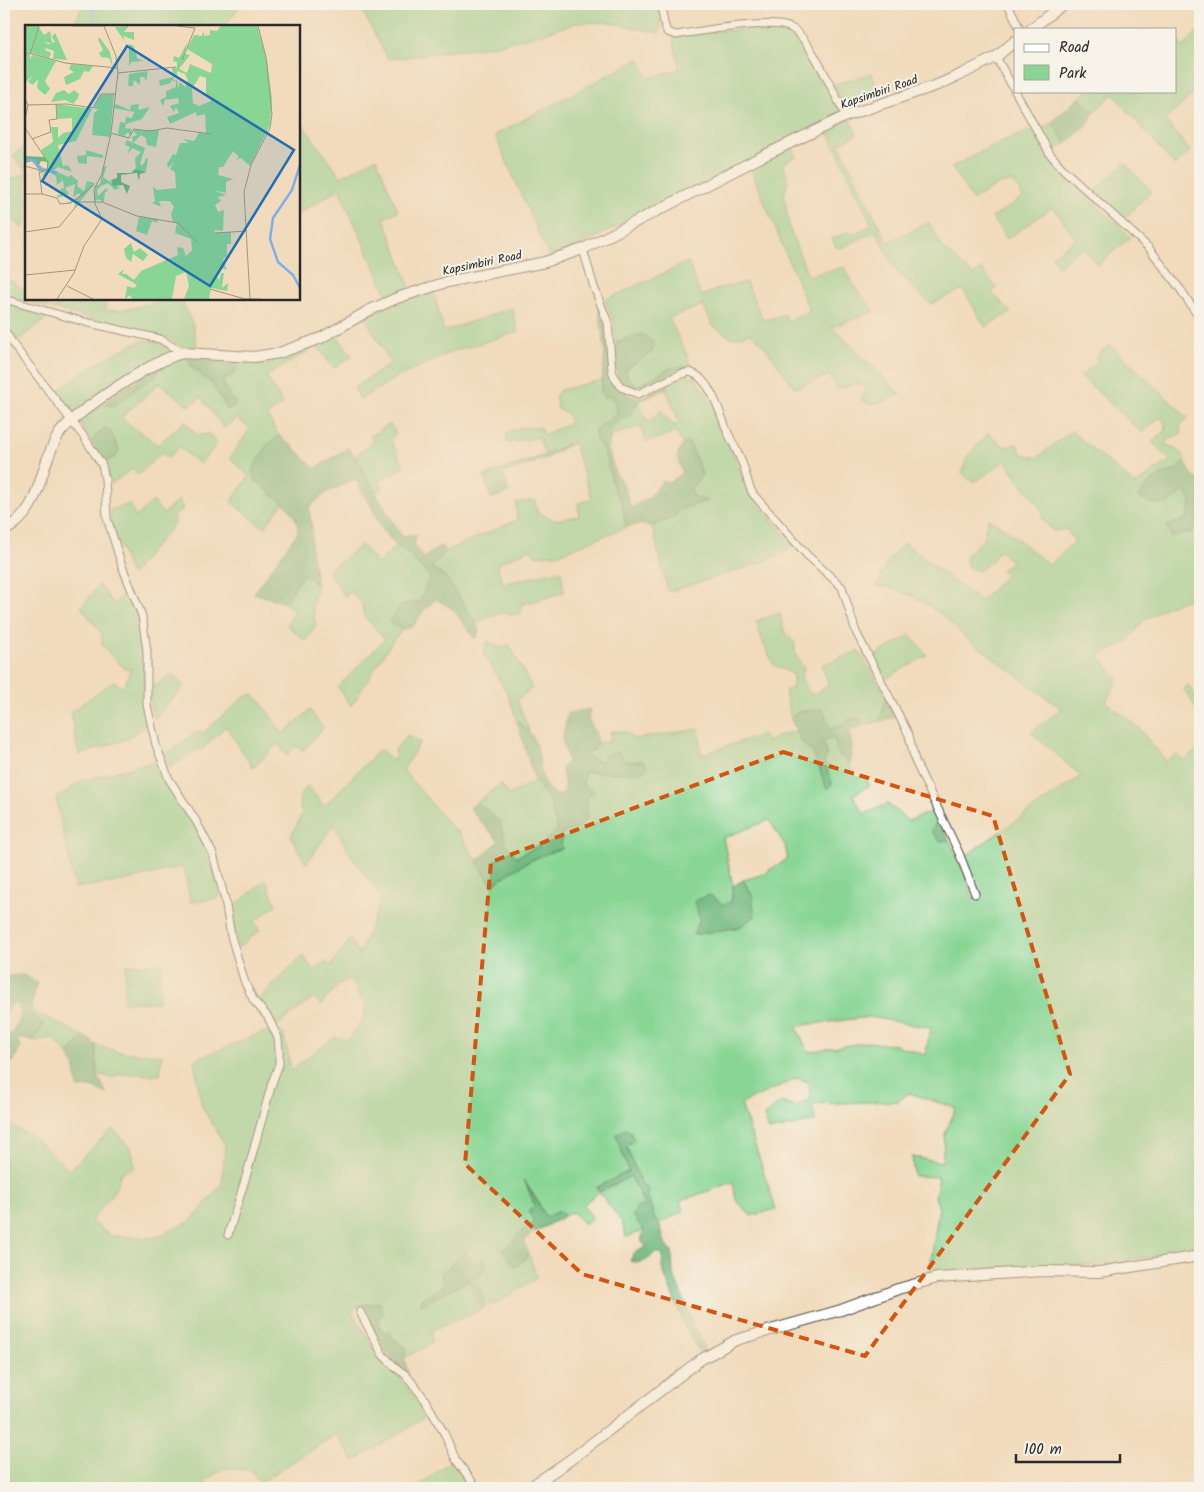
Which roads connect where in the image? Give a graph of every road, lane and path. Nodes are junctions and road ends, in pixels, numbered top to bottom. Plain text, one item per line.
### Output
1 (661, 4) edge
2 (1008, 4) edge
3 (1063, 4) edge
4 (1020, 28) edge
5 (1032, 28) edge
6 (1014, 42) edge
7 (996, 57) junction
8 (1014, 89) edge
9 (1016, 92) edge
10 (846, 116) junction
11 (583, 249) junction
12 (4, 298) edge
13 (1200, 320) edge
14 (4, 330) edge
15 (183, 353) junction
16 (72, 421) junction
17 (4, 531) edge
18 (975, 894) dead end
19 (228, 1235) dead end
20 (1200, 1256) edge
21 (360, 1312) dead end
22 (477, 1488) edge
23 (529, 1488) edge

1 - 10 street
2 - 4 street
3 - 5 street
6 - 7 street, Kapsimbiri Road
7 - 8 street
7 - 10 street, Kapsimbiri Road
9 - 13 street
10 - 11 street, Kapsimbiri Road
11 - 15 street, Kapsimbiri Road
11 - 18 street
12 - 15 street
14 - 16 street
15 - 16 street, Kapsimbiri Road
16 - 17 street, Kapsimbiri Road
16 - 19 street
20 - 23 street
21 - 22 street

